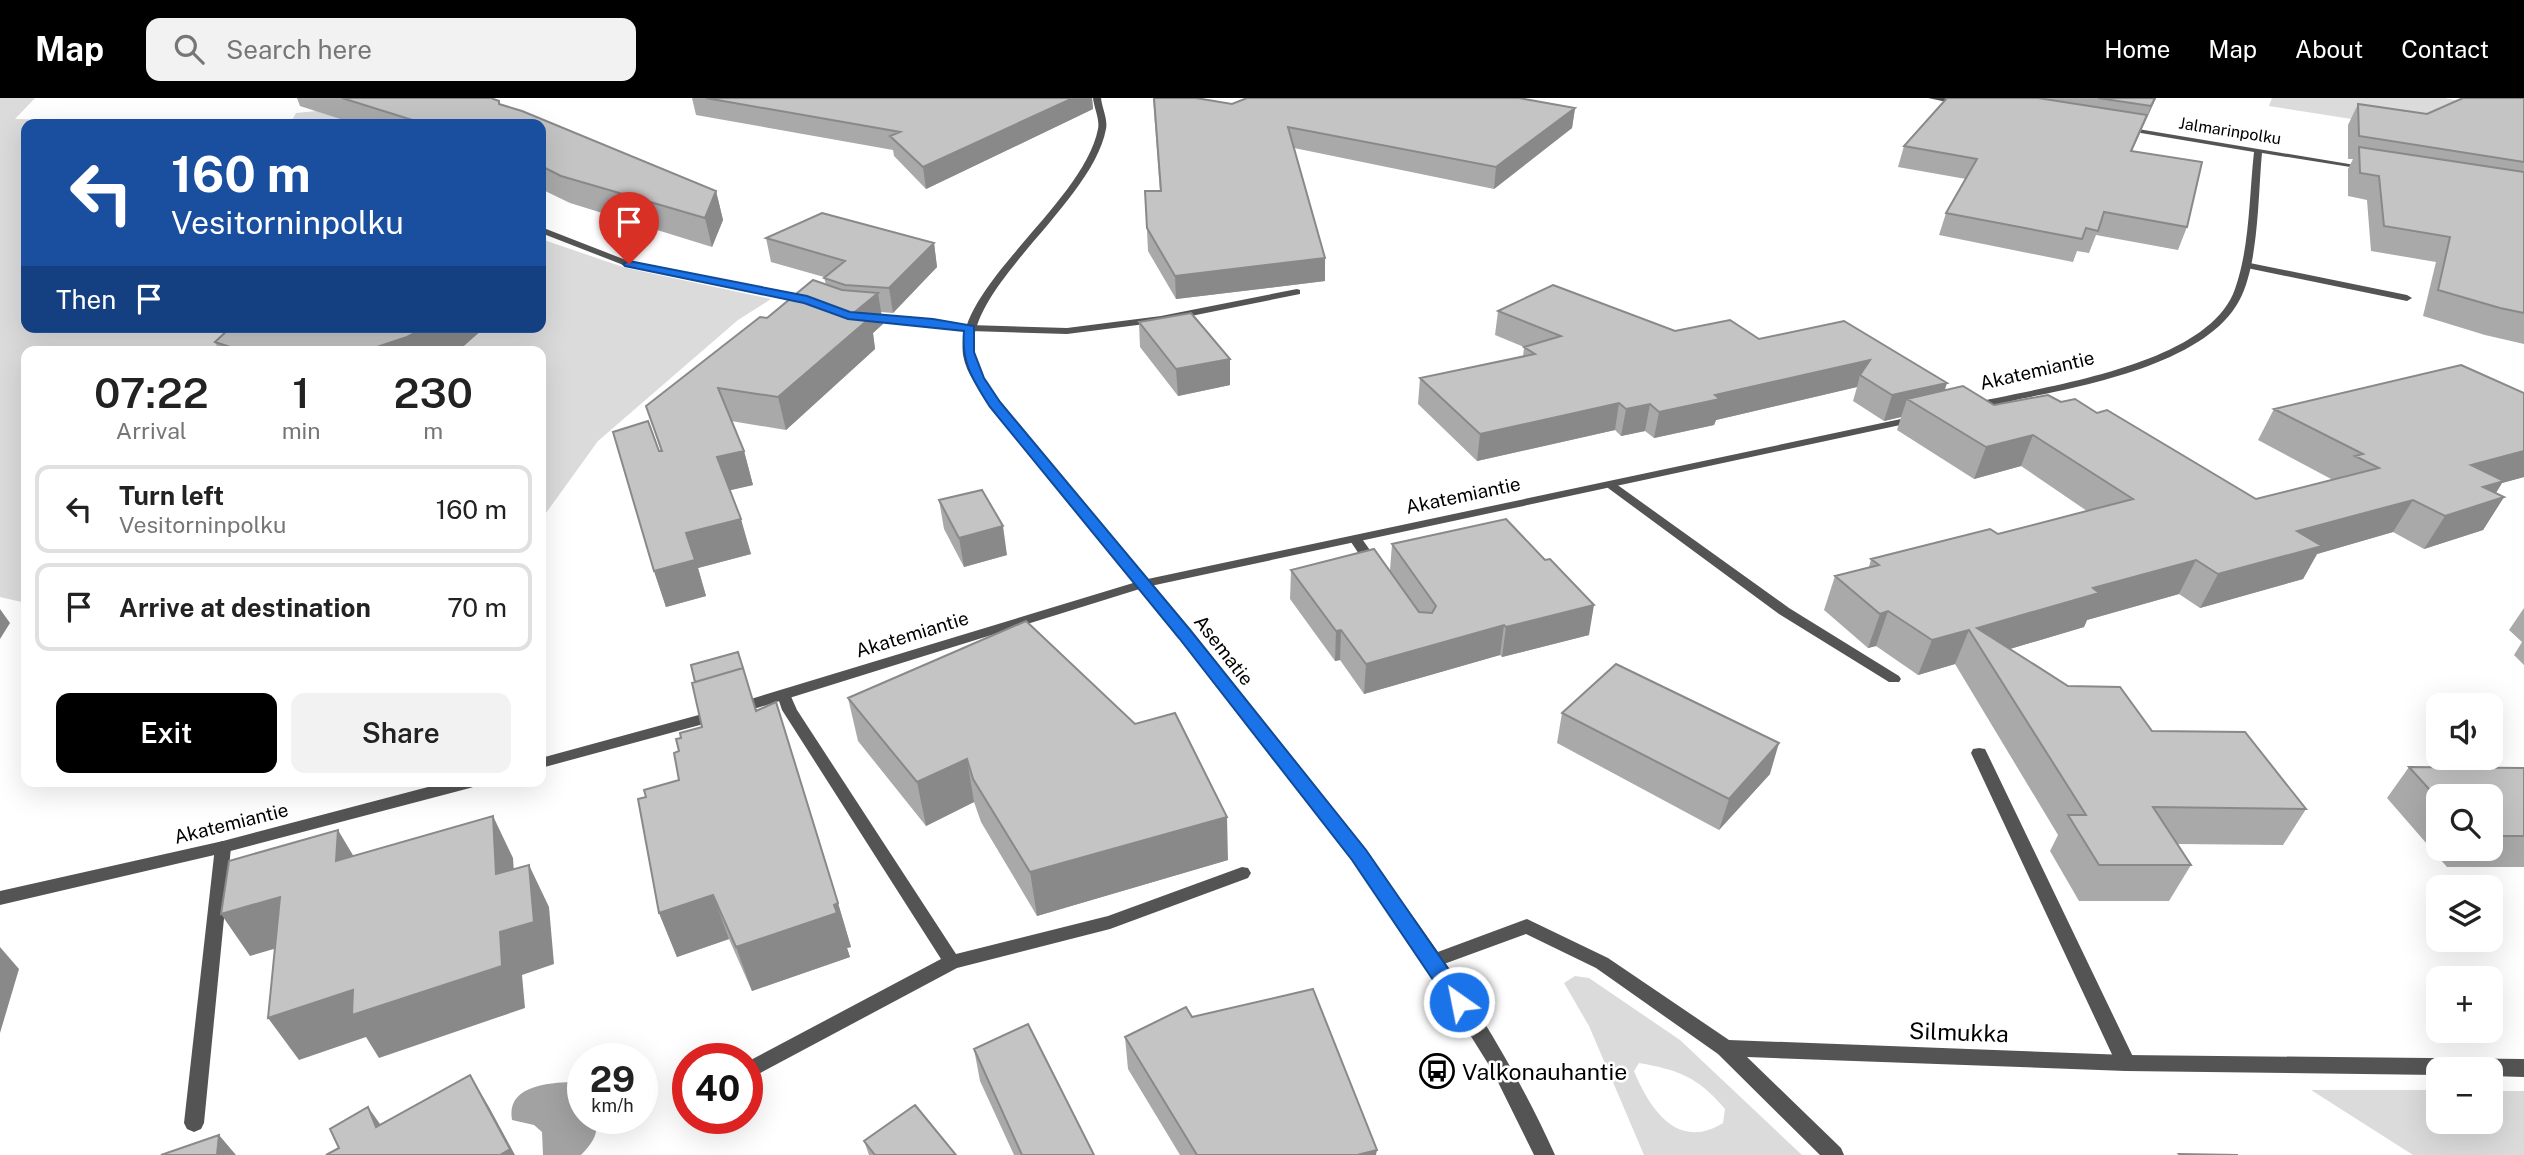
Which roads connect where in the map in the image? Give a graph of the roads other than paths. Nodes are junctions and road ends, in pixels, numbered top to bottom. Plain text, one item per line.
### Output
1 (1084, 98) edge
2 (1932, 98) edge
3 (1097, 102) edge
4 (1972, 104) edge
5 (2108, 126) edge
6 (2258, 150) junction
7 (2378, 169) edge
8 (546, 232) edge
9 (2245, 264) junction
10 (1297, 292) dead end
11 (2407, 298) dead end
12 (820, 305) edge
13 (853, 316) edge
14 (970, 328) junction
15 (1954, 410) edge
16 (1927, 416) edge
17 (1612, 485) junction
18 (1355, 538) junction
19 (1385, 582) edge
20 (1143, 584) junction
21 (1894, 680) dead end
22 (784, 695) junction
23 (1979, 753) dead end
24 (546, 762) edge
25 (451, 787) edge
26 (223, 847) junction
27 (1242, 873) dead end
28 (0, 898) edge
29 (1433, 961) junction
30 (952, 962) junction
31 (1725, 1048) junction
32 (763, 1063) edge
33 (2126, 1063) junction
34 (2524, 1068) edge
35 (194, 1123) dead end
36 (1545, 1155) edge
37 (1834, 1155) edge

1 - 3 street
2 - 4 street
3 - 14 street
5 - 6 street, Jalmarinpolku
6 - 7 street, Jalmarinpolku
6 - 9 street, Akatemiantie
8 - 12 street
9 - 11 street
9 - 15 street, Akatemiantie
10 - 14 street
13 - 14 street
14 - 20 street, Asematie
16 - 17 street, Akatemiantie
17 - 18 street, Akatemiantie
17 - 21 street
18 - 19 street
18 - 20 street, Akatemiantie
20 - 22 street, Akatemiantie
20 - 29 street, Asematie
22 - 24 street, Akatemiantie
22 - 30 street
23 - 33 street
25 - 26 street, Akatemiantie
26 - 28 street, Akatemiantie
26 - 35 street
27 - 30 street
29 - 31 street
29 - 36 street, Asematie
30 - 32 street
31 - 33 street, Silmukka
31 - 37 street
33 - 34 street, Silmukka

